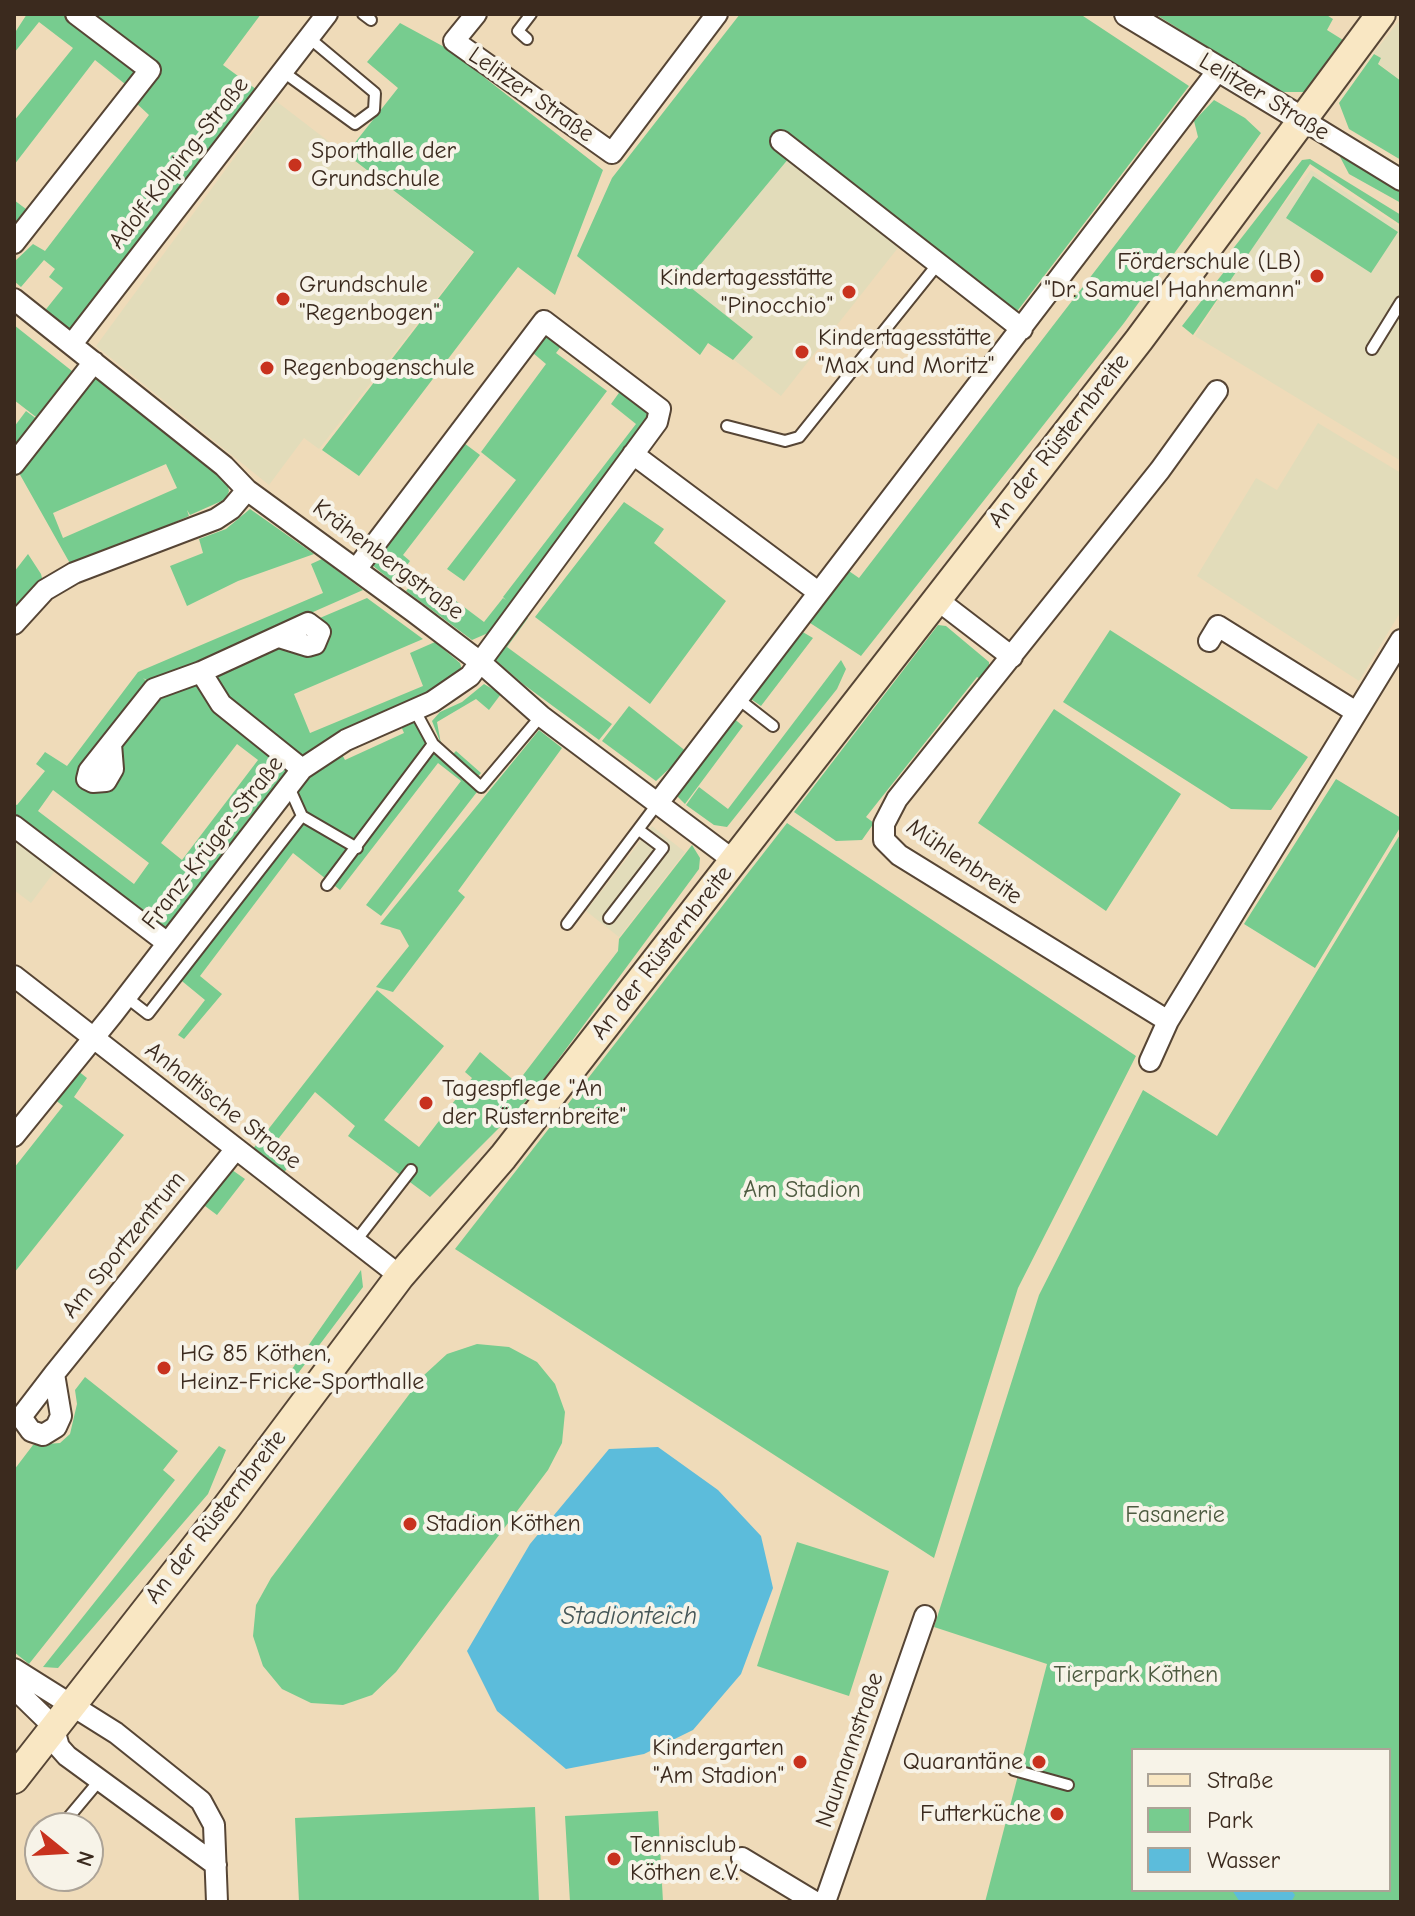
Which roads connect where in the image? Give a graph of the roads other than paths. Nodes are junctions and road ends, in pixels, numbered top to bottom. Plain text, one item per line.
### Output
1 (76, 14) edge
2 (327, 14) edge
3 (476, 14) edge
4 (531, 14) edge
5 (717, 14) edge
6 (1127, 14) edge
7 (1381, 14) edge
8 (308, 37) junction
9 (527, 39) dead end
10 (1219, 69) junction
11 (282, 71) junction
12 (1303, 120) junction
13 (781, 141) dead end
14 (1401, 180) edge
15 (14, 243) edge
16 (937, 265) junction
17 (14, 299) edge
18 (1401, 302) edge
19 (1022, 329) junction
20 (72, 344) junction
21 (1372, 349) dead end
22 (94, 362) junction
23 (1217, 391) dead end
24 (727, 426) dead end
25 (633, 454) junction
26 (14, 464) edge
27 (247, 490) junction
28 (357, 568) junction
29 (818, 592) junction
30 (935, 598) junction
31 (14, 624) edge
32 (279, 637) dead end
33 (1401, 640) edge
34 (1209, 641) dead end
35 (1012, 657) junction
36 (480, 662) junction
37 (201, 672) junction
38 (737, 698) junction
39 (414, 709) junction
40 (1356, 712) junction
41 (541, 716) junction
42 (773, 726) dead end
43 (111, 744) dead end
44 (433, 744) junction
45 (302, 769) junction
46 (289, 787) junction
47 (658, 803) junction
48 (302, 816) junction
49 (14, 826) edge
50 (639, 830) junction
51 (357, 848) junction
52 (733, 860) junction
53 (327, 885) dead end
54 (609, 918) dead end
55 (567, 924) dead end
56 (166, 942) junction
57 (14, 976) edge
58 (126, 997) junction
59 (1168, 1021) junction
60 (94, 1038) junction
61 (1150, 1061) dead end
62 (14, 1136) edge
63 (235, 1150) junction
64 (411, 1170) dead end
65 (355, 1242) junction
66 (400, 1276) junction
67 (54, 1374) junction
68 (17, 1421) edge
69 (925, 1616) dead end
70 (14, 1669) edge
71 (14, 1688) edge
72 (61, 1716) junction
73 (1014, 1770) dead end
74 (14, 1779) edge
75 (99, 1781) junction
76 (1068, 1785) dead end
77 (73, 1812) edge
78 (742, 1858) dead end
79 (216, 1865) junction
80 (217, 1902) edge
81 (815, 1902) edge
82 (825, 1902) edge

1 - 15 street
2 - 8 street, Adolf-Kolping-Straße
3 - 5 street, Lelitzer Straße
4 - 9 lane
6 - 10 street, Lelitzer Straße
7 - 12 main road, An der Rüsternbreite
8 - 11 street, Adolf-Kolping-Straße
8 - 11 lane
10 - 12 street, Lelitzer Straße
10 - 19 street
11 - 20 street, Adolf-Kolping-Straße
12 - 14 street, Lelitzer Straße
12 - 30 main road, An der Rüsternbreite
13 - 16 street
16 - 19 street
16 - 24 lane
17 - 20 street, Krähenbergstraße
18 - 21 lane
19 - 29 street
20 - 22 street, Krähenbergstraße
22 - 26 street
22 - 27 street, Krähenbergstraße
23 - 35 street, Mühlenbreite
25 - 28 street, Franz-Krüger-Straße
25 - 29 street
25 - 36 street, Franz-Krüger-Straße
27 - 28 street, Krähenbergstraße
27 - 31 street
28 - 36 street, Krähenbergstraße
29 - 38 street
30 - 35 street
30 - 52 main road, An der Rüsternbreite
32 - 37 street
33 - 40 street
34 - 40 street
35 - 59 street, Mühlenbreite
36 - 39 street, Franz-Krüger-Straße
36 - 41 street, Krähenbergstraße
37 - 43 street
37 - 45 street
38 - 42 lane
38 - 47 street
39 - 44 lane
39 - 45 street, Franz-Krüger-Straße
40 - 59 street
41 - 44 lane
41 - 47 street, Krähenbergstraße
44 - 51 lane
45 - 46 street, Franz-Krüger-Straße
46 - 48 lane
46 - 56 street, Franz-Krüger-Straße
47 - 50 lane
47 - 52 street, Krähenbergstraße
48 - 51 lane
48 - 58 lane
49 - 56 street
50 - 54 lane
50 - 55 lane
51 - 53 lane
52 - 66 main road, An der Rüsternbreite
56 - 58 street, Franz-Krüger-Straße
57 - 60 street, Anhaltische Straße
58 - 60 street, Franz-Krüger-Straße
59 - 61 street
60 - 62 street, Franz-Krüger-Straße
60 - 63 street, Anhaltische Straße
63 - 65 street, Anhaltische Straße
63 - 67 street, Am Sportzentrum
64 - 65 lane
65 - 66 street, Anhaltische Straße
66 - 72 main road, An der Rüsternbreite
67 - 68 street, Am Sportzentrum
67 - 68 street, Am Sportzentrum
69 - 82 street, Naumannstraße
70 - 72 street
71 - 72 street
72 - 74 main road, An der Rüsternbreite
72 - 75 street
72 - 79 street
73 - 76 lane
75 - 77 lane
75 - 79 street
78 - 81 street
79 - 80 street

